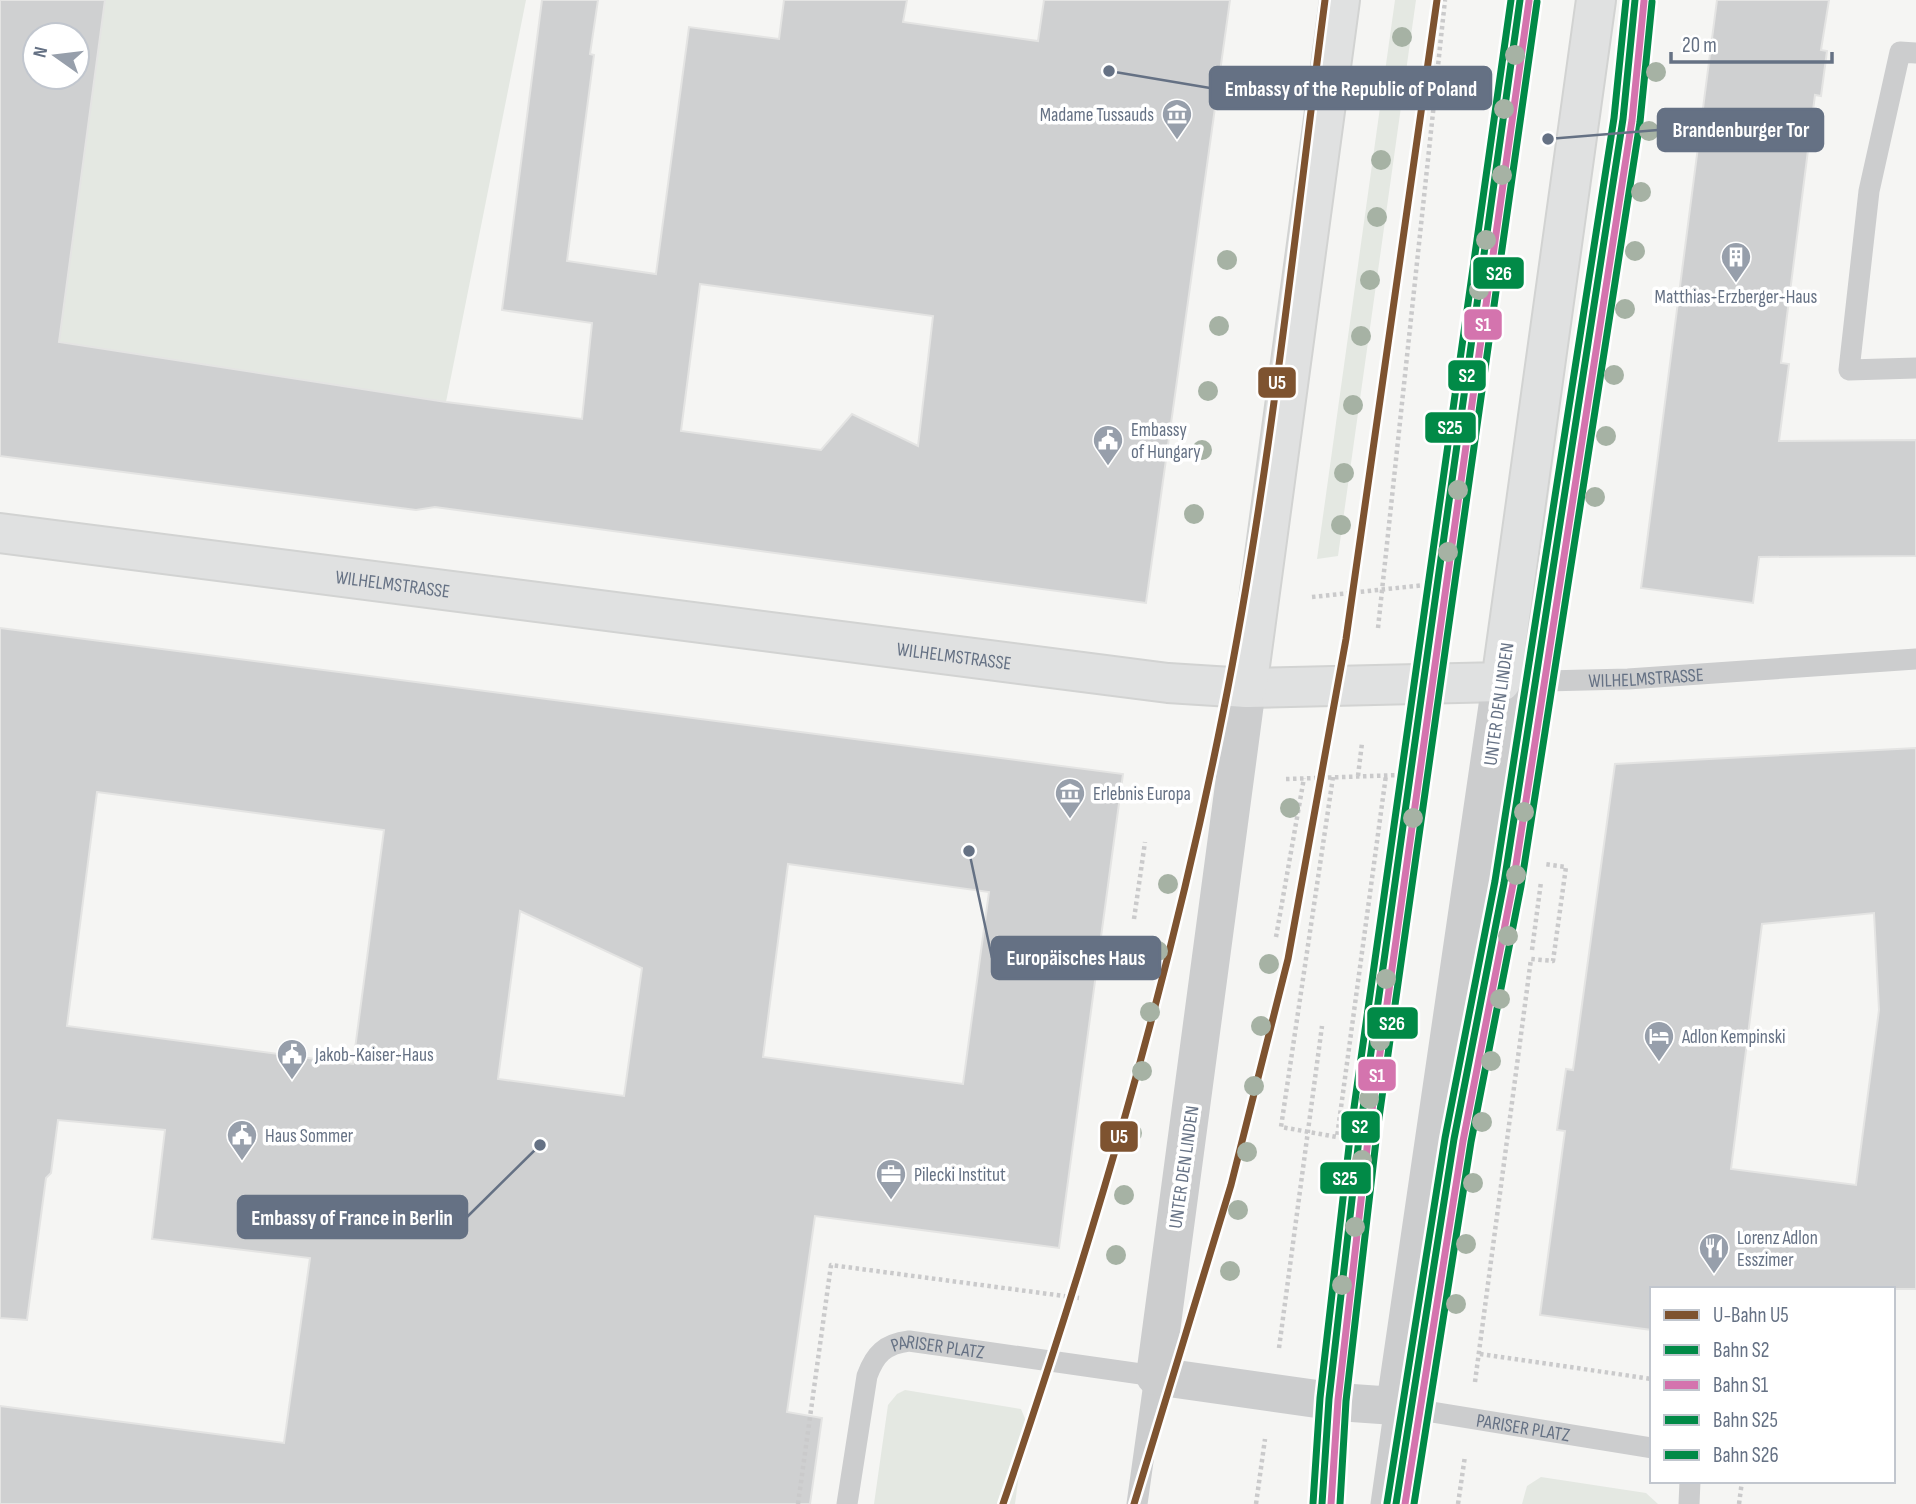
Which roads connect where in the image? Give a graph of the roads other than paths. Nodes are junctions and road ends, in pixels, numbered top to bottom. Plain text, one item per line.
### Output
1 (1340, 0) edge
2 (1596, 0) edge
3 (1916, 53) edge
4 (1916, 368) edge
5 (0, 533) edge
6 (1916, 659) edge
7 (1501, 682) junction
8 (1247, 688) junction
9 (1155, 1377) junction
10 (1395, 1406) junction
11 (1650, 1448) edge
12 (1690, 1483) edge
13 (847, 1504) edge
14 (1137, 1504) edge
15 (1381, 1504) edge
16 (1689, 1504) edge

1 - 8 main road, UNTER DEN LINDEN
2 - 7 main road, UNTER DEN LINDEN
3 - 4 lane
5 - 8 main road, WILHELMSTRASSE
6 - 7 lane, WILHELMSTRASSE
7 - 8 main road, WILHELMSTRASSE
7 - 10 street, UNTER DEN LINDEN
8 - 9 street, UNTER DEN LINDEN
9 - 10 street, PARISER PLATZ
9 - 13 lane, PARISER PLATZ
9 - 14 lane
10 - 11 lane, PARISER PLATZ
10 - 15 lane
12 - 16 lane

